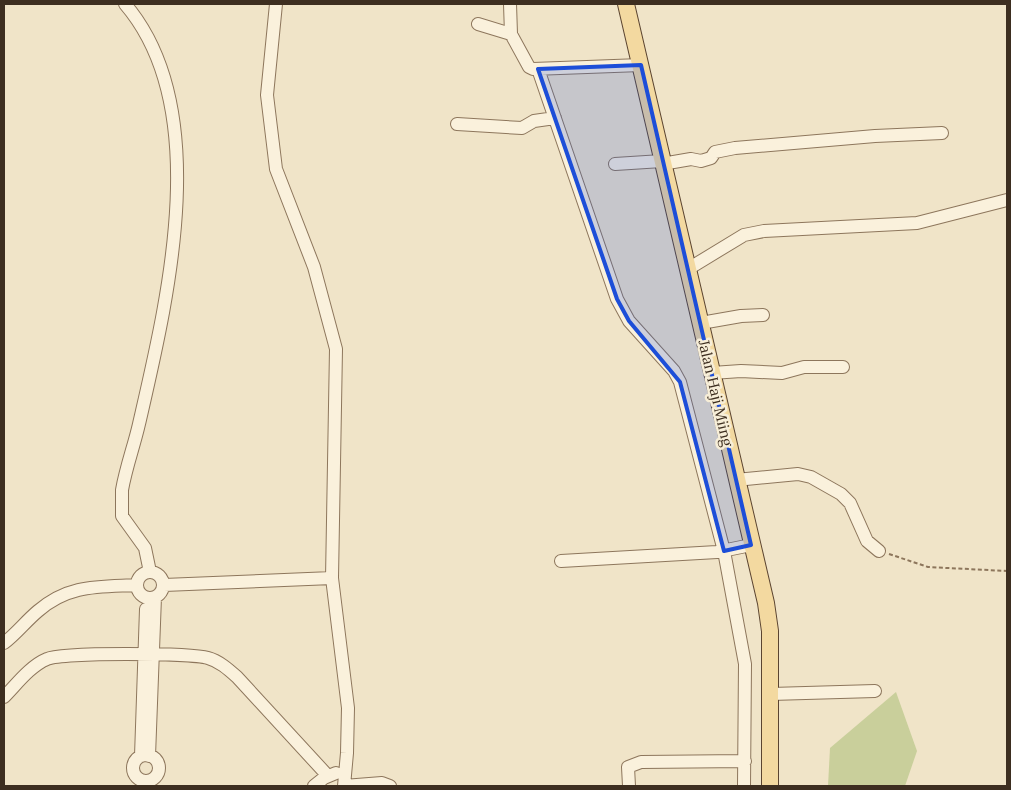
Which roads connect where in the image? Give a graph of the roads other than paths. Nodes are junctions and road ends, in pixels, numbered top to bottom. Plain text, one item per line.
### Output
1 (125, 4) edge
2 (276, 4) edge
3 (510, 4) edge
4 (626, 4) edge
5 (478, 24) dead end
6 (512, 34) junction
7 (641, 65) junction
8 (538, 69) junction
9 (554, 118) junction
10 (458, 124) dead end
11 (942, 133) dead end
12 (662, 162) junction
13 (615, 164) dead end
14 (1007, 200) edge
15 (688, 269) junction
16 (763, 316) dead end
17 (701, 323) junction
18 (842, 368) dead end
19 (712, 373) junction
20 (736, 480) junction
21 (751, 545) junction
22 (724, 551) junction
23 (880, 551) road end
24 (561, 561) dead end
25 (150, 572) junction
26 (332, 578) junction
27 (164, 585) junction
28 (137, 586) junction
29 (151, 598) junction
30 (4, 643) edge
31 (148, 655) junction
32 (875, 691) dead end
33 (770, 694) junction
34 (4, 697) edge
35 (145, 756) junction
36 (745, 761) junction
37 (346, 772) junction
38 (328, 776) junction
39 (146, 784) edge
40 (314, 786) edge
41 (344, 786) edge
42 (390, 786) edge
43 (629, 786) edge
44 (744, 786) edge
45 (770, 786) edge

1 - 25 street
2 - 26 street
3 - 6 street
4 - 7 main road, Jalan Haji Miing
5 - 6 street
6 - 8 street
7 - 8 street
7 - 12 main road, Jalan Haji Miing
8 - 9 street
9 - 10 street
9 - 22 street
11 - 12 street
12 - 13 street
12 - 15 main road, Jalan Haji Miing
14 - 15 street
15 - 17 main road, Jalan Haji Miing
16 - 17 street
17 - 19 main road, Jalan Haji Miing
18 - 19 street
19 - 20 main road, Jalan Haji Miing
20 - 21 main road, Jalan Haji Miing
20 - 23 street
21 - 22 street
21 - 33 main road, Jalan Haji Miing
22 - 24 street
22 - 36 street
25 - 27 street
25 - 28 street
26 - 27 street
26 - 37 street
27 - 29 street
28 - 29 street
28 - 30 street
29 - 31 street
31 - 34 street
31 - 35 street
31 - 38 street
32 - 33 street
33 - 45 main road, Jalan Haji Miing
35 - 39 street
35 - 39 street
36 - 43 street
36 - 44 street
37 - 38 street
37 - 41 street
38 - 40 street
41 - 42 street

